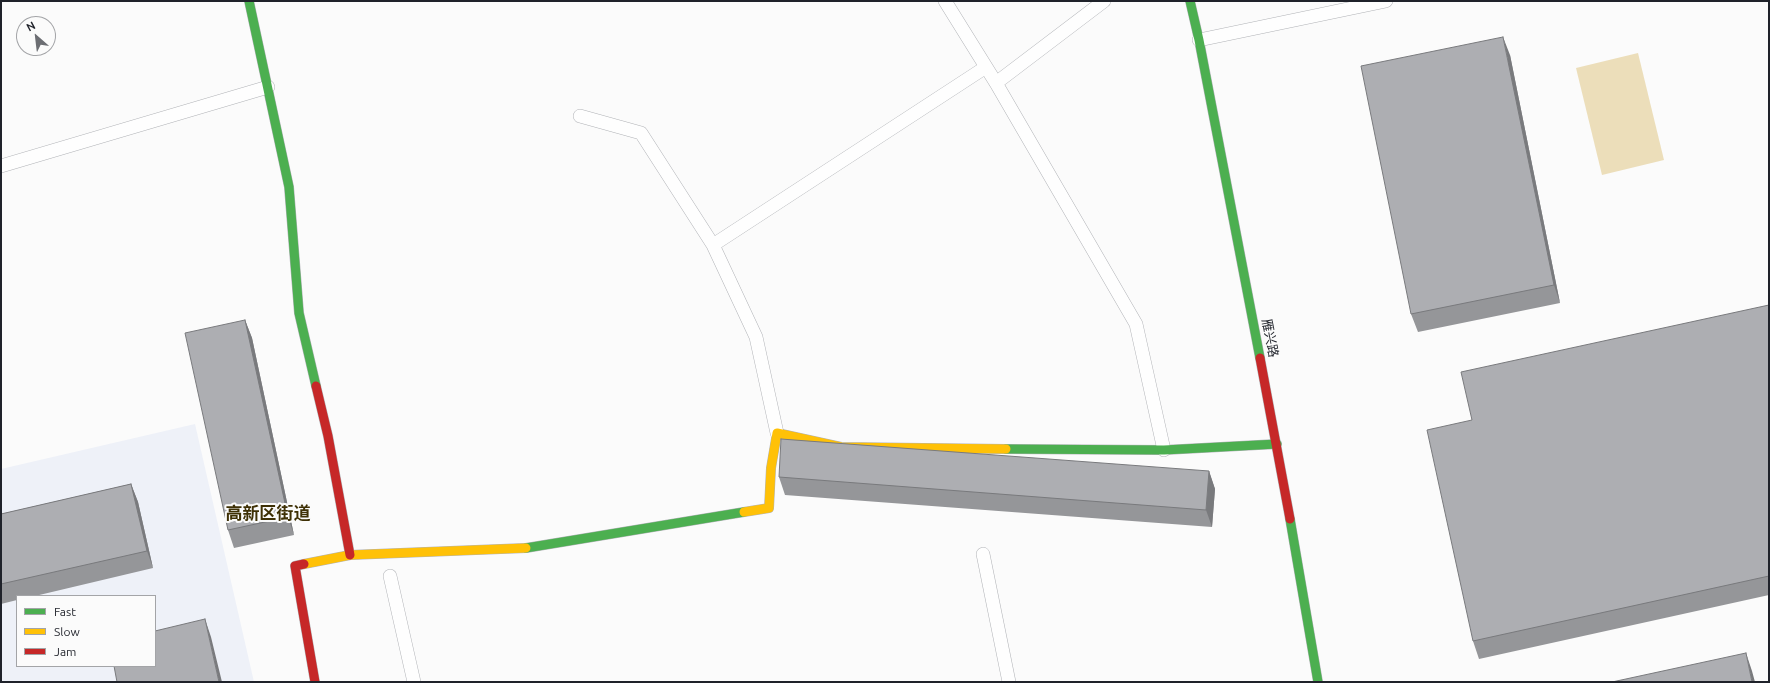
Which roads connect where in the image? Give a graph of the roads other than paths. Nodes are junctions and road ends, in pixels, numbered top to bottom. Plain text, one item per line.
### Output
1 (249, 1) edge
2 (945, 1) edge
3 (1104, 1) edge
4 (1190, 1) edge
5 (1386, 1) edge
6 (1199, 40) junction
7 (986, 67) junction
8 (996, 83) junction
9 (268, 87) junction
10 (580, 116) dead end
11 (1, 166) edge
12 (713, 245) junction
13 (777, 433) junction
14 (1277, 444) junction
15 (1164, 450) junction
16 (983, 554) dead end
17 (350, 556) junction
18 (390, 576) dead end
19 (315, 682) edge
20 (414, 682) edge
21 (1009, 682) edge
22 (1318, 682) edge

1 - 9 street
2 - 7 lane
3 - 8 lane
4 - 6 street, 雁兴路
5 - 6 lane
6 - 14 street, 雁兴路
7 - 8 lane
7 - 12 lane
8 - 15 lane
9 - 11 lane
9 - 17 street
10 - 12 lane
12 - 13 lane
13 - 15 street
13 - 17 street
14 - 15 street
14 - 22 street, 雁兴路
16 - 21 lane
17 - 19 street
18 - 20 lane

